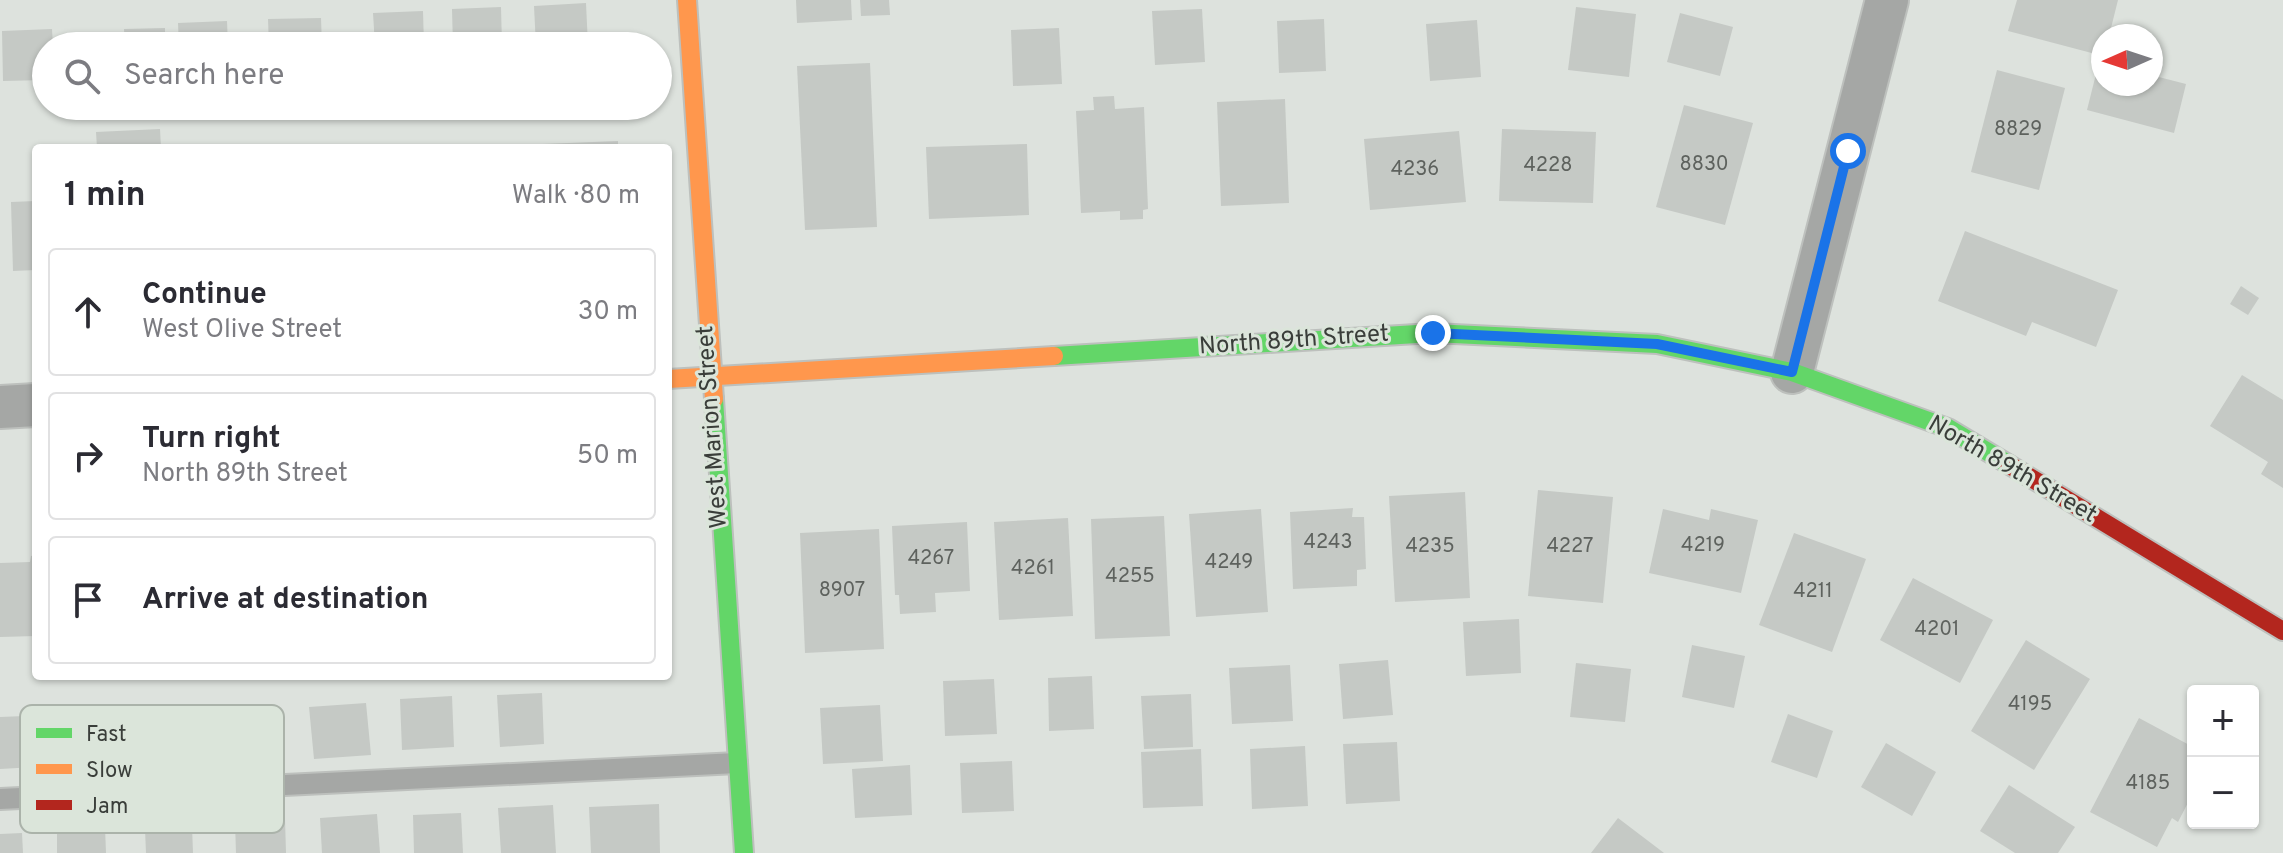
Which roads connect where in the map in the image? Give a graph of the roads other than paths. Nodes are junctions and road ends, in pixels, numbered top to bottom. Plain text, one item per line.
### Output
1 (687, 0) edge
2 (1887, 0) edge
3 (1792, 372) junction
4 (710, 377) junction
5 (672, 379) edge
6 (32, 405) edge
7 (0, 407) edge
8 (2283, 631) edge
9 (737, 763) junction
10 (284, 785) edge
11 (20, 798) edge
12 (0, 799) edge
13 (744, 853) edge

1 - 4 street, West Marion Street
2 - 3 street
3 - 4 street, North 89th Street
3 - 8 street, North 89th Street
4 - 5 street, North 89th Street
4 - 9 street, West Marion Street
6 - 7 street
9 - 10 lane
9 - 13 street, West Marion Street
11 - 12 lane

